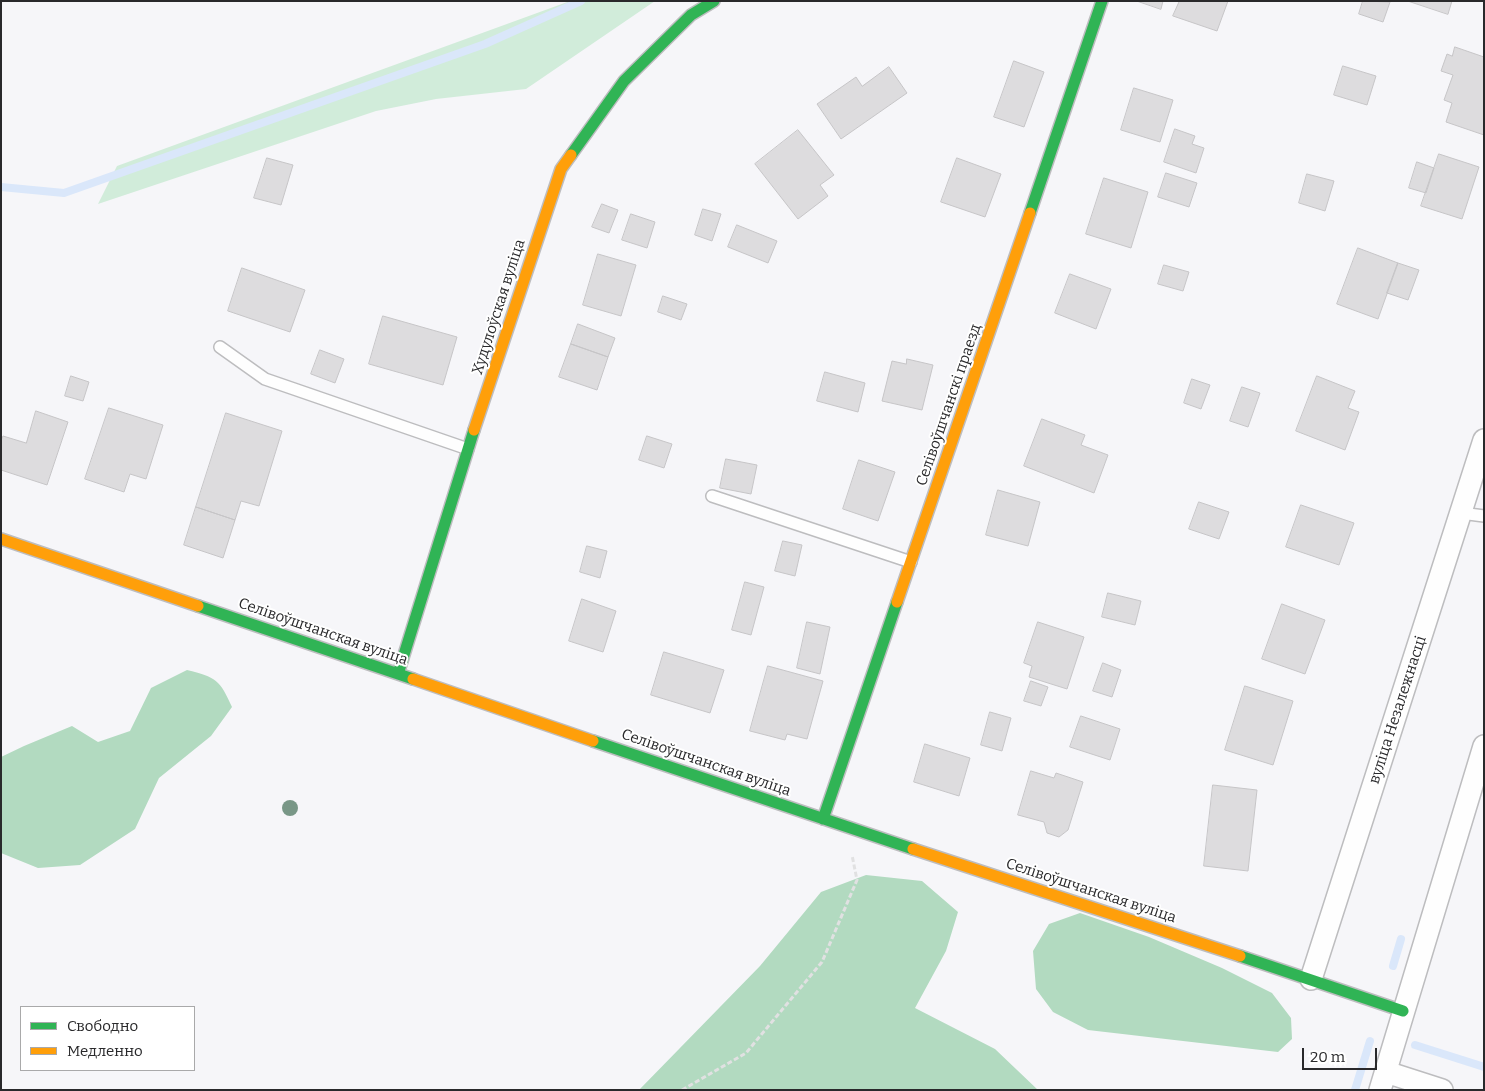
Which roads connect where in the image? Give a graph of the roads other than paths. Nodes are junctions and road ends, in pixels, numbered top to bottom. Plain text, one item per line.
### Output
1 (714, 1) edge
2 (1102, 1) edge
3 (220, 347) dead end
4 (1484, 440) edge
5 (468, 449) junction
6 (712, 496) dead end
7 (1461, 513) junction
8 (1484, 516) edge
9 (1, 539) edge
10 (911, 562) junction
11 (398, 674) junction
12 (1484, 746) edge
13 (823, 819) junction
14 (1311, 979) junction
15 (1403, 1011) junction
16 (1382, 1081) edge
17 (1442, 1090) edge

1 - 5 street, Худулоўская вуліца
2 - 10 street, Селівоўшчанскі праезд
3 - 5 lane
4 - 7 street, вуліца Незалежнасці
5 - 11 street, Худулоўская вуліца
6 - 10 lane
7 - 8 lane
7 - 14 street, вуліца Незалежнасці
9 - 11 street, Селівоўшчанская вуліца
10 - 13 street, Селівоўшчанскі праезд
11 - 13 street, Селівоўшчанская вуліца
12 - 15 street
13 - 14 street, Селівоўшчанская вуліца
14 - 15 street, Селівоўшчанская вуліца
15 - 16 street
16 - 17 street

